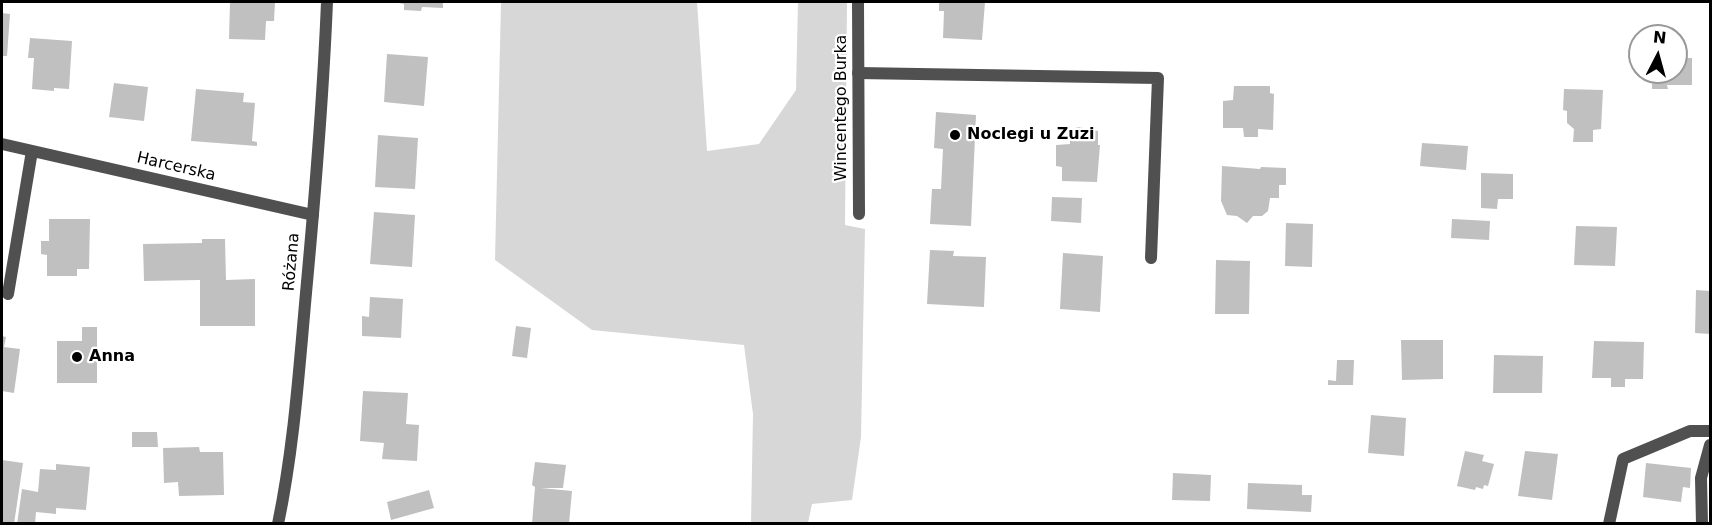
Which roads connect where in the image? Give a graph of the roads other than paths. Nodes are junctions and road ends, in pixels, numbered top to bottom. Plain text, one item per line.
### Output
1 (327, 2) edge
2 (858, 2) edge
3 (858, 73) junction
4 (2, 144) edge
5 (33, 151) junction
6 (859, 214) dead end
7 (313, 215) junction
8 (1151, 258) dead end
9 (8, 294) dead end
10 (1710, 431) edge
11 (1710, 445) edge
12 (278, 524) edge
13 (1609, 524) edge
14 (1702, 524) edge

1 - 7 street, Różana
2 - 3 street, Wincentego Burka
3 - 6 street, Wincentego Burka
3 - 8 street
4 - 5 street, Harcerska
5 - 7 street, Harcerska
5 - 9 street
7 - 12 street, Różana
10 - 13 street
11 - 14 street

